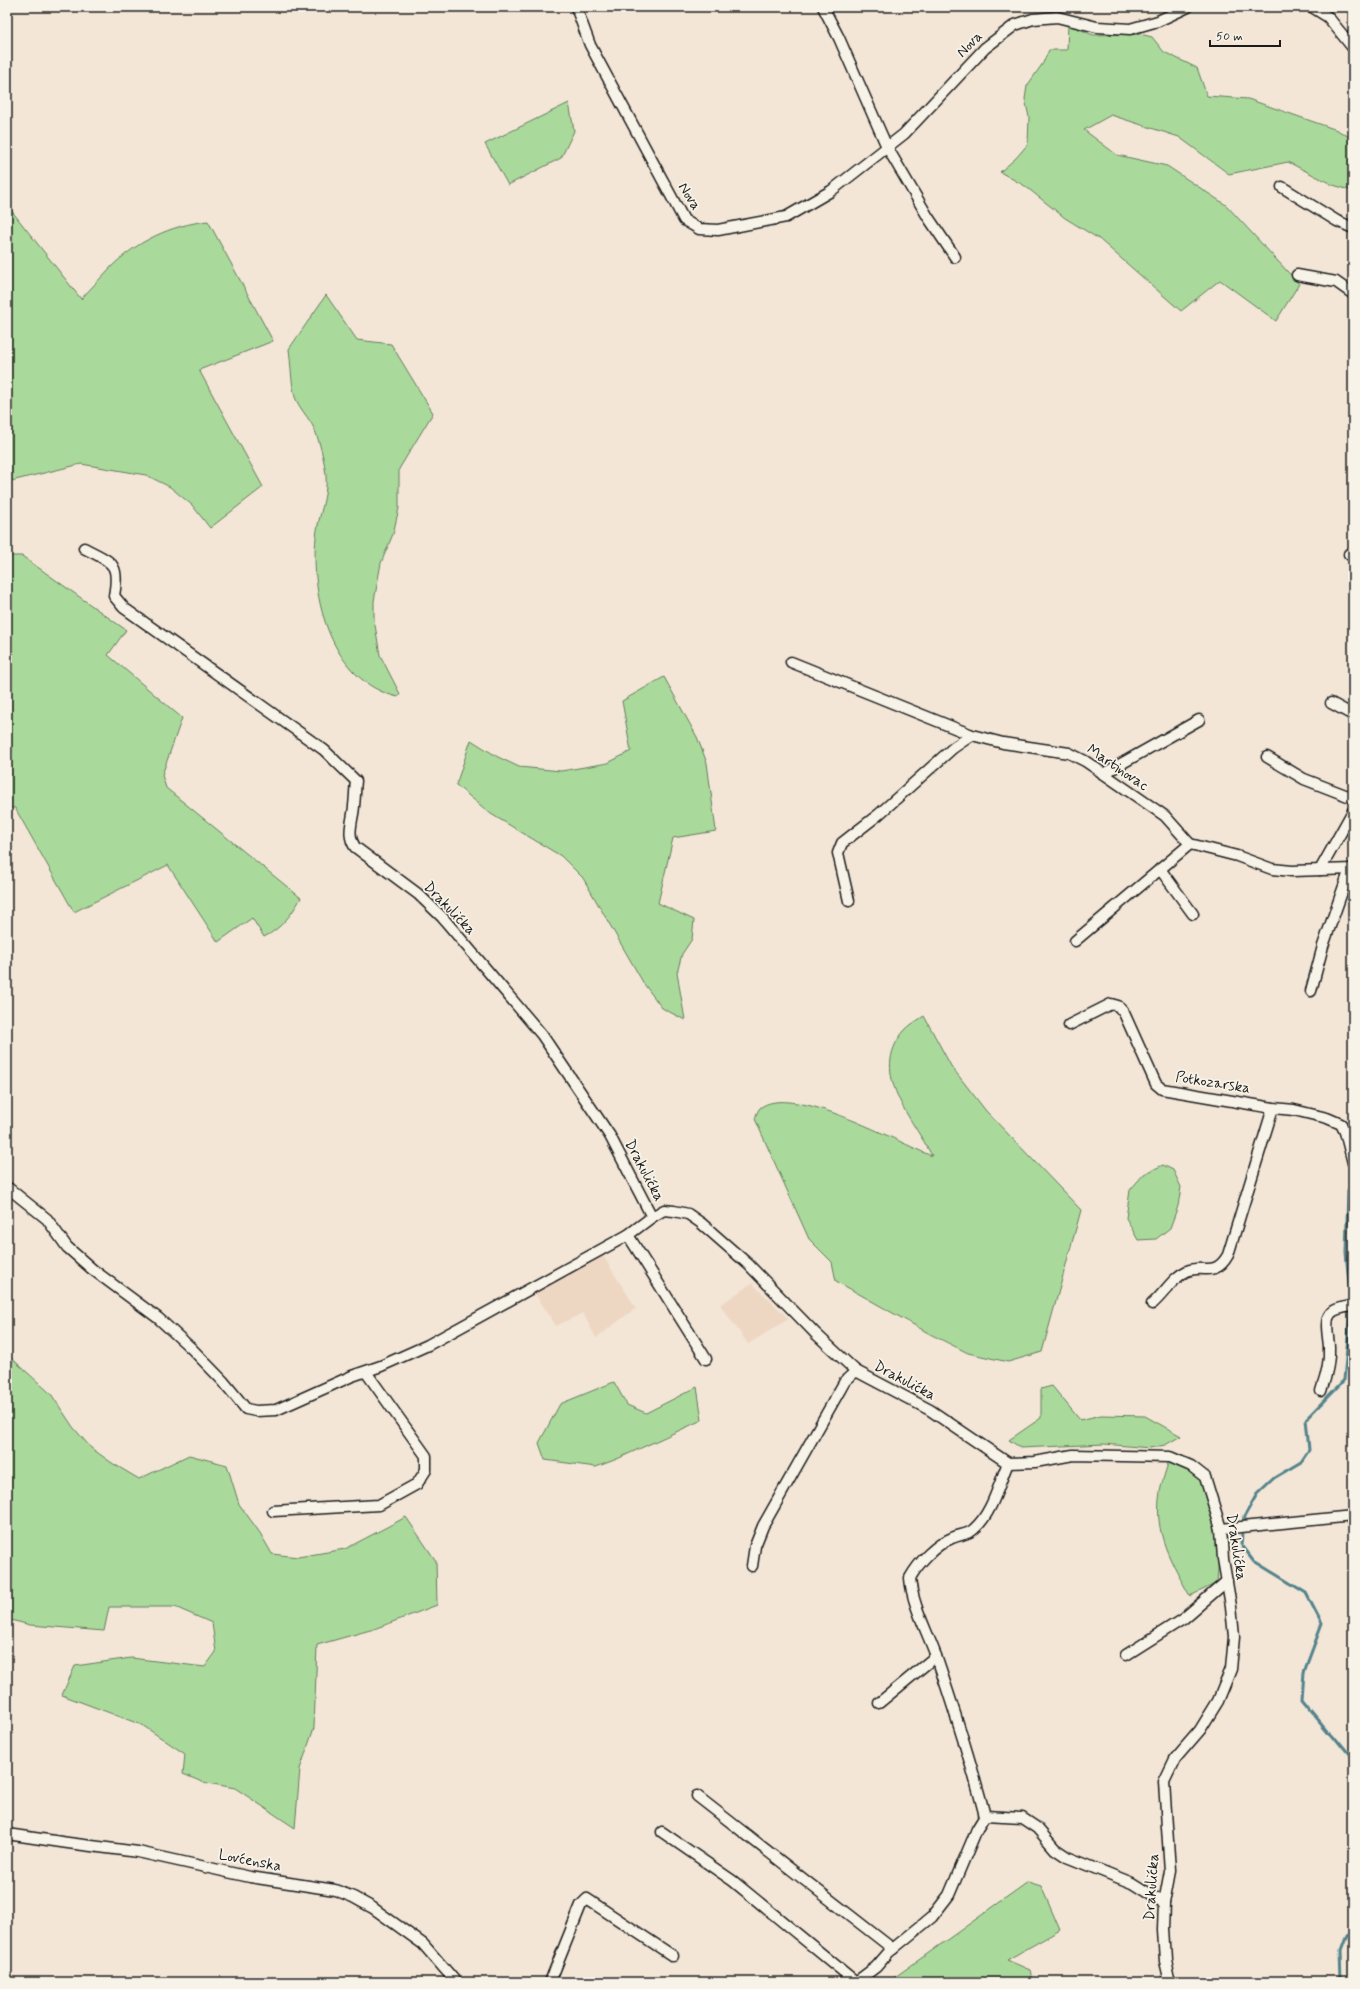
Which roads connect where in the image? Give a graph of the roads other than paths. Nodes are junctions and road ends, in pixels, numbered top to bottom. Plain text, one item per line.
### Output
1 (576, 7) edge
2 (823, 7) edge
3 (1049, 7) edge
4 (1188, 7) edge
5 (1312, 7) edge
6 (1057, 17) junction
7 (1353, 48) edge
8 (887, 147) junction
9 (1282, 187) dead end
10 (1353, 228) edge
11 (955, 257) dead end
12 (1297, 275) dead end
13 (1353, 294) edge
14 (84, 548) dead end
15 (790, 662) dead end
16 (1331, 703) dead end
17 (1353, 715) edge
18 (1199, 720) dead end
19 (972, 735) junction
20 (1267, 757) dead end
21 (1103, 774) junction
22 (1353, 798) edge
23 (1353, 811) edge
24 (1190, 844) junction
25 (1160, 869) junction
26 (1352, 869) edge
27 (1320, 870) junction
28 (849, 900) dead end
29 (1193, 914) dead end
30 (1076, 941) dead end
31 (1311, 991) dead end
32 (1069, 1025) dead end
33 (1273, 1108) junction
34 (1353, 1163) edge
35 (7, 1187) edge
36 (652, 1217) junction
37 (628, 1235) junction
38 (1152, 1304) dead end
39 (1353, 1306) edge
40 (706, 1360) dead end
41 (856, 1371) junction
42 (366, 1372) junction
43 (1321, 1391) dead end
44 (1008, 1463) junction
45 (273, 1511) dead end
46 (1353, 1516) edge
47 (1221, 1528) junction
48 (752, 1566) dead end
49 (1227, 1581) junction
50 (1126, 1655) dead end
51 (936, 1656) junction
52 (879, 1703) dead end
53 (697, 1796) dead end
54 (985, 1816) junction
55 (662, 1832) dead end
56 (7, 1834) edge
57 (1164, 1903) junction
58 (893, 1949) junction
59 (673, 1956) dead end
60 (448, 1973) junction
61 (442, 1982) edge
62 (456, 1982) edge
63 (550, 1982) edge
64 (856, 1982) edge
65 (1170, 1982) edge

1 - 8 street, Nova
2 - 8 street
3 - 6 street
4 - 6 street, Nova
5 - 7 street
6 - 8 street, Nova
8 - 11 street
9 - 10 street
12 - 13 street
14 - 36 street, Drakulićka
15 - 19 street, Martinovac
16 - 17 street
18 - 21 street
19 - 21 street, Martinovac
19 - 28 street
20 - 22 street
21 - 24 street, Martinovac
23 - 27 street
24 - 25 street
24 - 27 street
25 - 29 street
25 - 30 street
26 - 27 street
26 - 31 street
32 - 33 street, Potkozarska
33 - 34 street, Potkozarska
33 - 38 street
35 - 42 street
36 - 37 street
36 - 41 street, Drakulićka
37 - 40 street
37 - 42 street
39 - 43 street
41 - 44 street, Drakulićka
41 - 48 street
42 - 45 street
44 - 47 street, Drakulićka
44 - 51 street
46 - 47 street
47 - 49 street, Drakulićka
49 - 50 street
49 - 57 street, Drakulićka
51 - 52 street
51 - 54 street
53 - 58 street
54 - 57 street
54 - 58 street
55 - 64 street
56 - 60 street, Lovćenska
57 - 65 street, Drakulićka
58 - 64 street
59 - 63 street
60 - 61 street
60 - 62 street, Lovćenska

